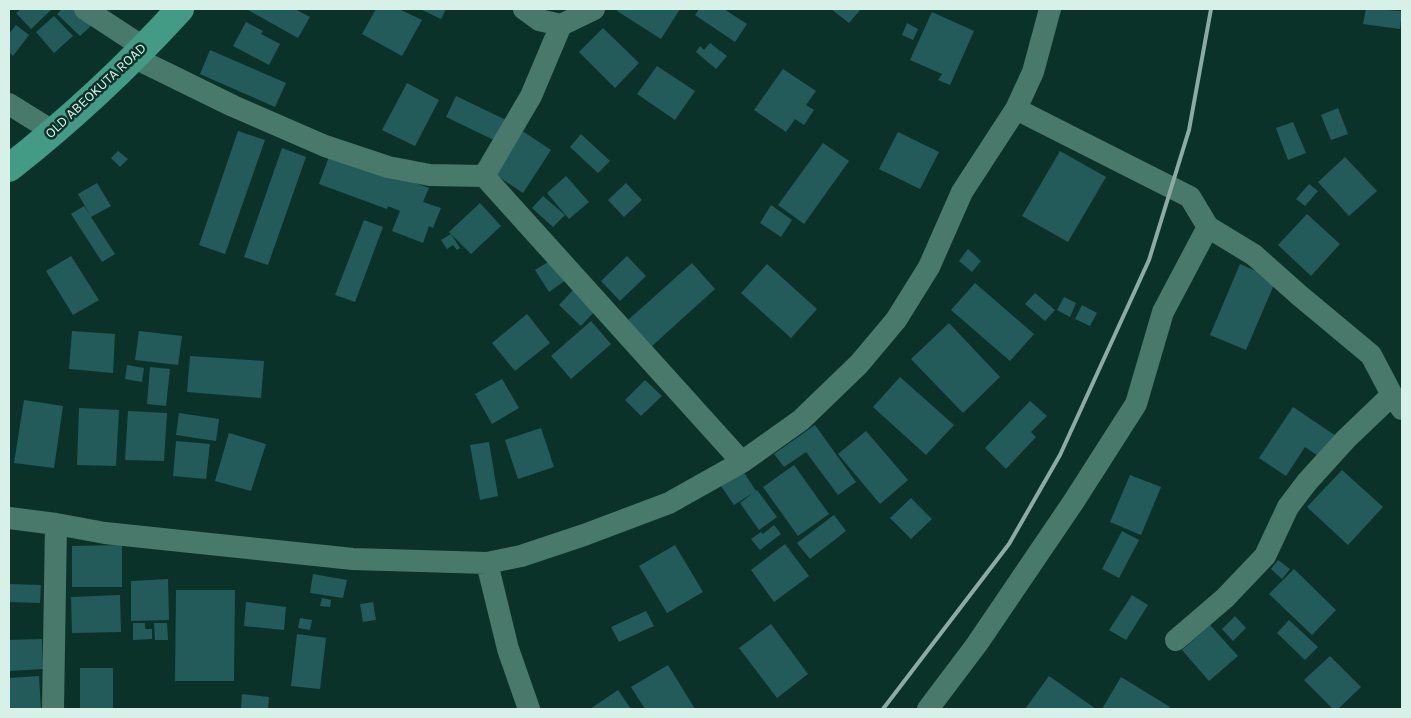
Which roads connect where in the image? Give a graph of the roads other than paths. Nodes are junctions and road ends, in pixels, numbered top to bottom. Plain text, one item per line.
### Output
1 (85, 9) edge
2 (180, 9) edge
3 (524, 9) edge
4 (594, 9) edge
5 (1050, 9) edge
6 (561, 25) junction
7 (138, 52) junction
8 (9, 104) edge
9 (1016, 109) junction
10 (54, 132) junction
11 (9, 168) edge
12 (484, 176) junction
13 (1208, 227) junction
14 (1397, 402) edge
15 (742, 462) junction
16 (9, 518) edge
17 (56, 524) junction
18 (487, 563) junction
19 (1176, 640) dead end
20 (53, 709) edge
21 (529, 709) edge
22 (928, 709) edge

1 - 7 street
2 - 7 highway, OLD ABEOKUTA ROAD
3 - 6 street
4 - 6 street
5 - 9 street
6 - 12 street
7 - 10 highway, OLD ABEOKUTA ROAD
7 - 12 street
8 - 10 street
9 - 13 street
9 - 15 street
10 - 11 highway, OLD ABEOKUTA ROAD
12 - 15 street
13 - 14 street
13 - 22 street
14 - 19 street
15 - 18 street
16 - 17 street
17 - 18 street
17 - 20 street
18 - 21 street

